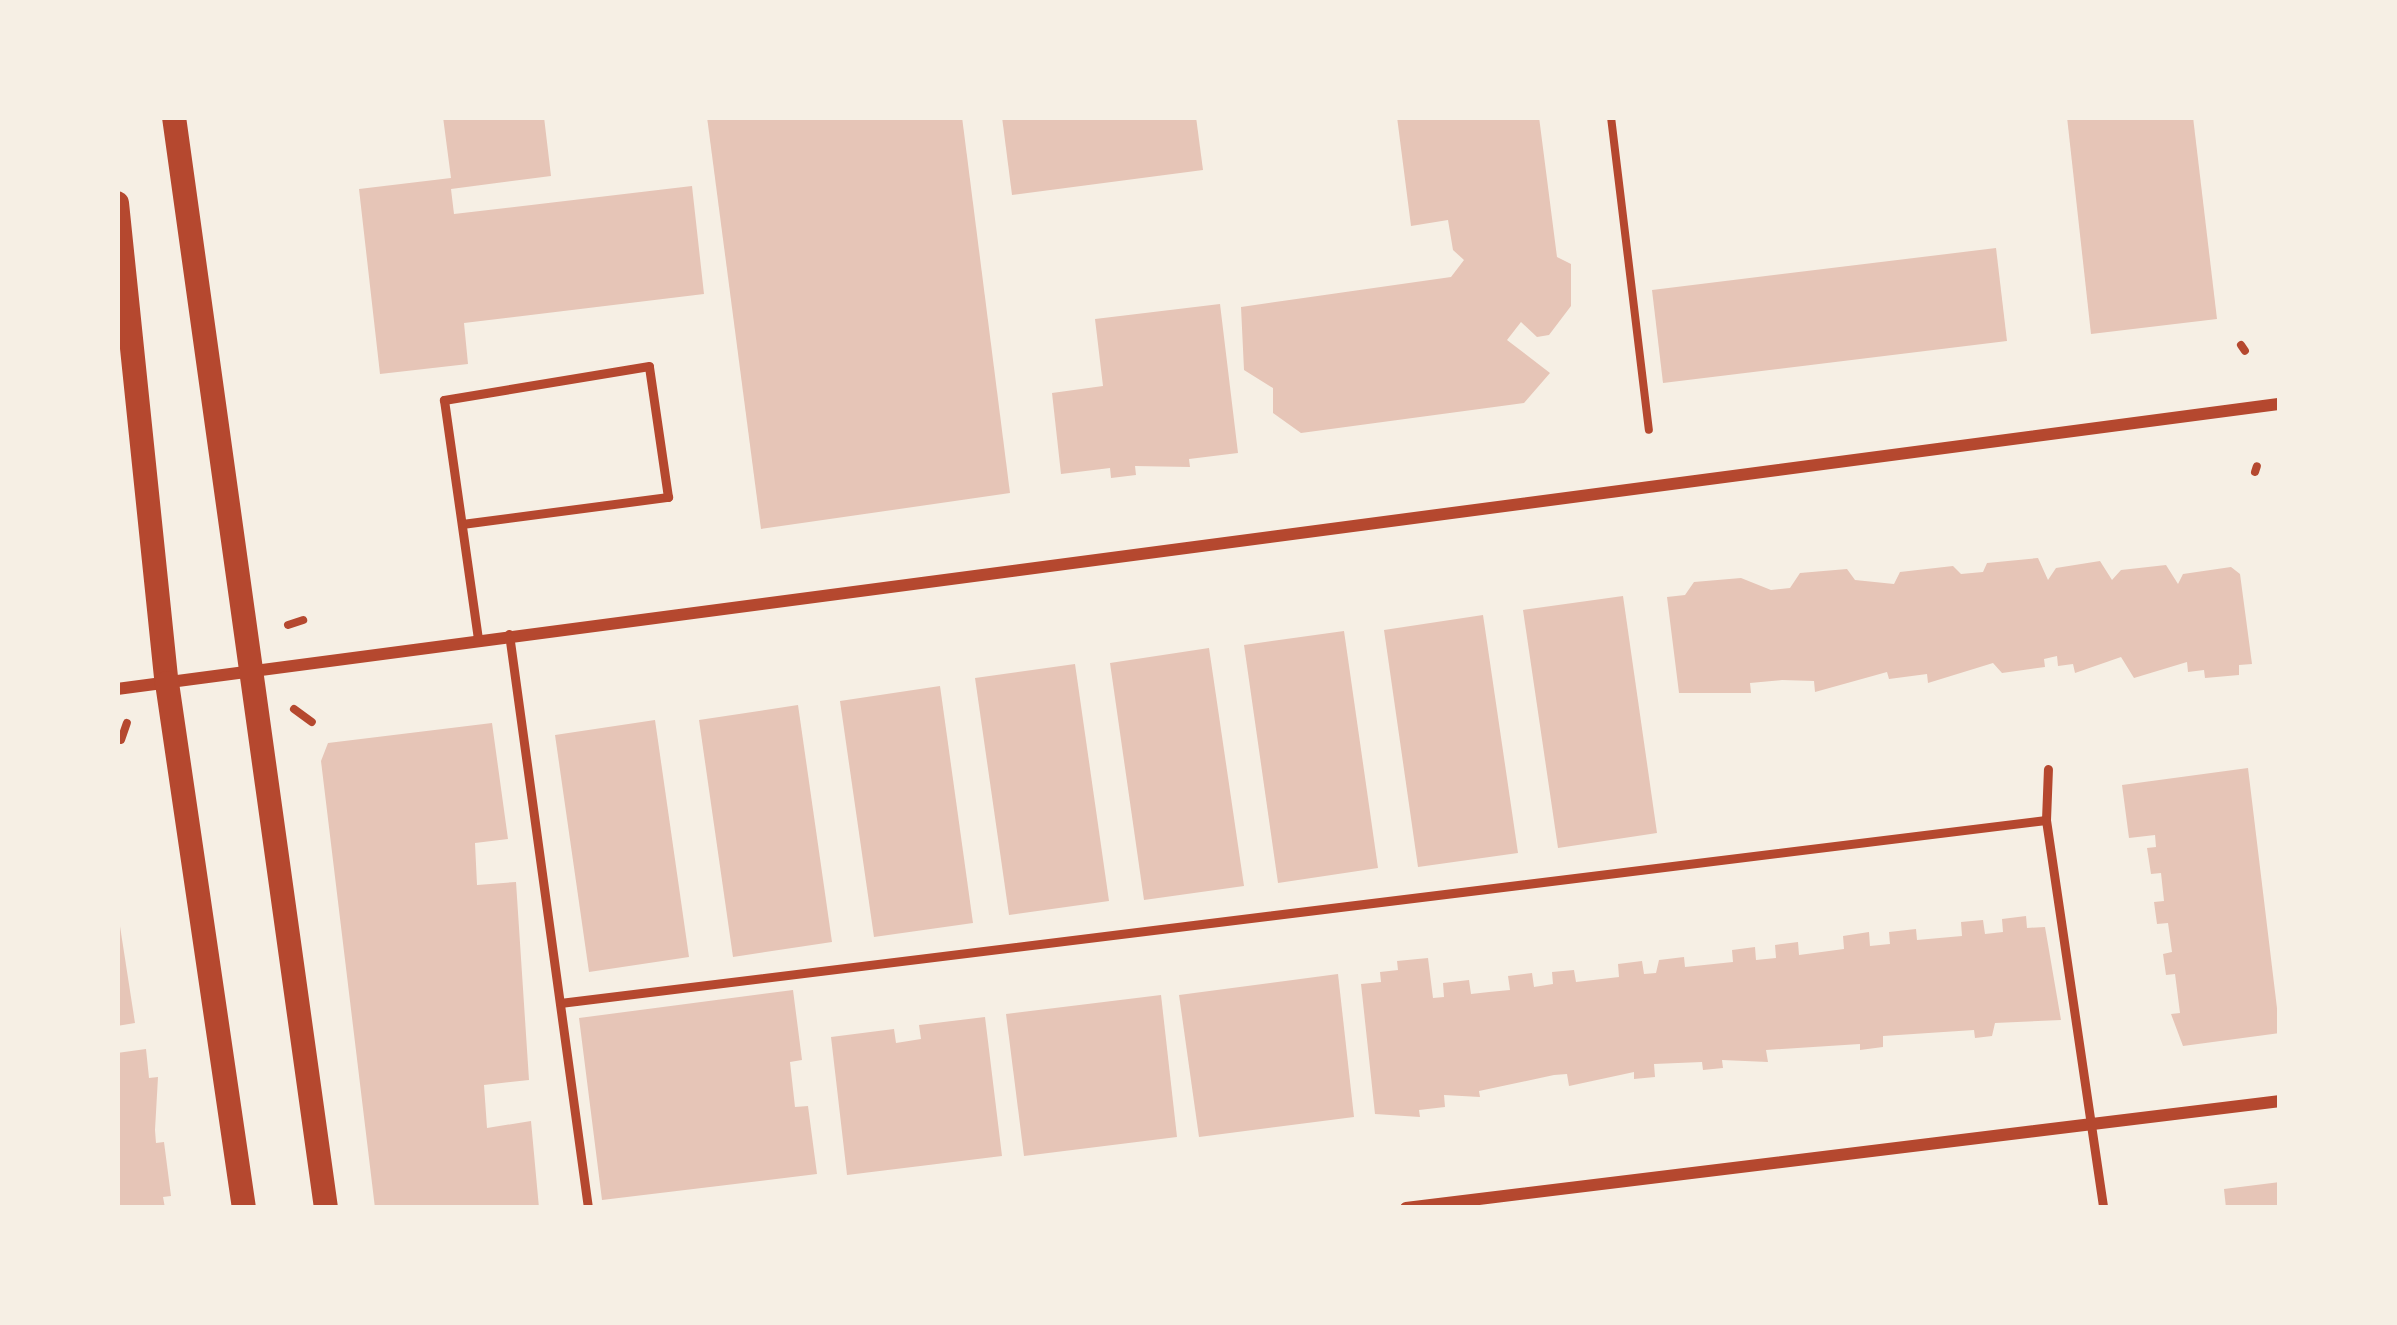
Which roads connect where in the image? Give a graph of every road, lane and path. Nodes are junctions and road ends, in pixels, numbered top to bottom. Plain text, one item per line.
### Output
1 (174, 117) edge
2 (1611, 117) edge
3 (117, 203) edge
4 (2280, 404) edge
5 (1649, 430) dead end
6 (462, 524) junction
7 (303, 620) dead end
8 (288, 625) dead end
9 (508, 634) junction
10 (478, 639) junction
11 (251, 672) junction
12 (167, 683) junction
13 (117, 689) edge
14 (294, 709) dead end
15 (311, 722) dead end
16 (127, 723) dead end
17 (121, 740) dead end
18 (2048, 769) dead end
19 (2046, 820) junction
20 (560, 1003) junction
21 (2280, 1101) edge
22 (2092, 1123) junction
23 (244, 1208) edge
24 (326, 1208) edge
25 (588, 1208) edge
26 (1406, 1208) edge
27 (2103, 1208) edge

1 - 11 main road
2 - 5 path
3 - 12 main road
4 - 9 street
6 - 6 lane
6 - 10 lane
7 - 8 path
9 - 10 street
9 - 20 lane
10 - 11 street
11 - 12 street
11 - 24 main road
12 - 13 street
12 - 23 main road
14 - 15 path
16 - 17 path
18 - 19 lane
19 - 20 lane
19 - 22 lane
20 - 25 lane
21 - 22 street
22 - 26 street
22 - 27 lane

